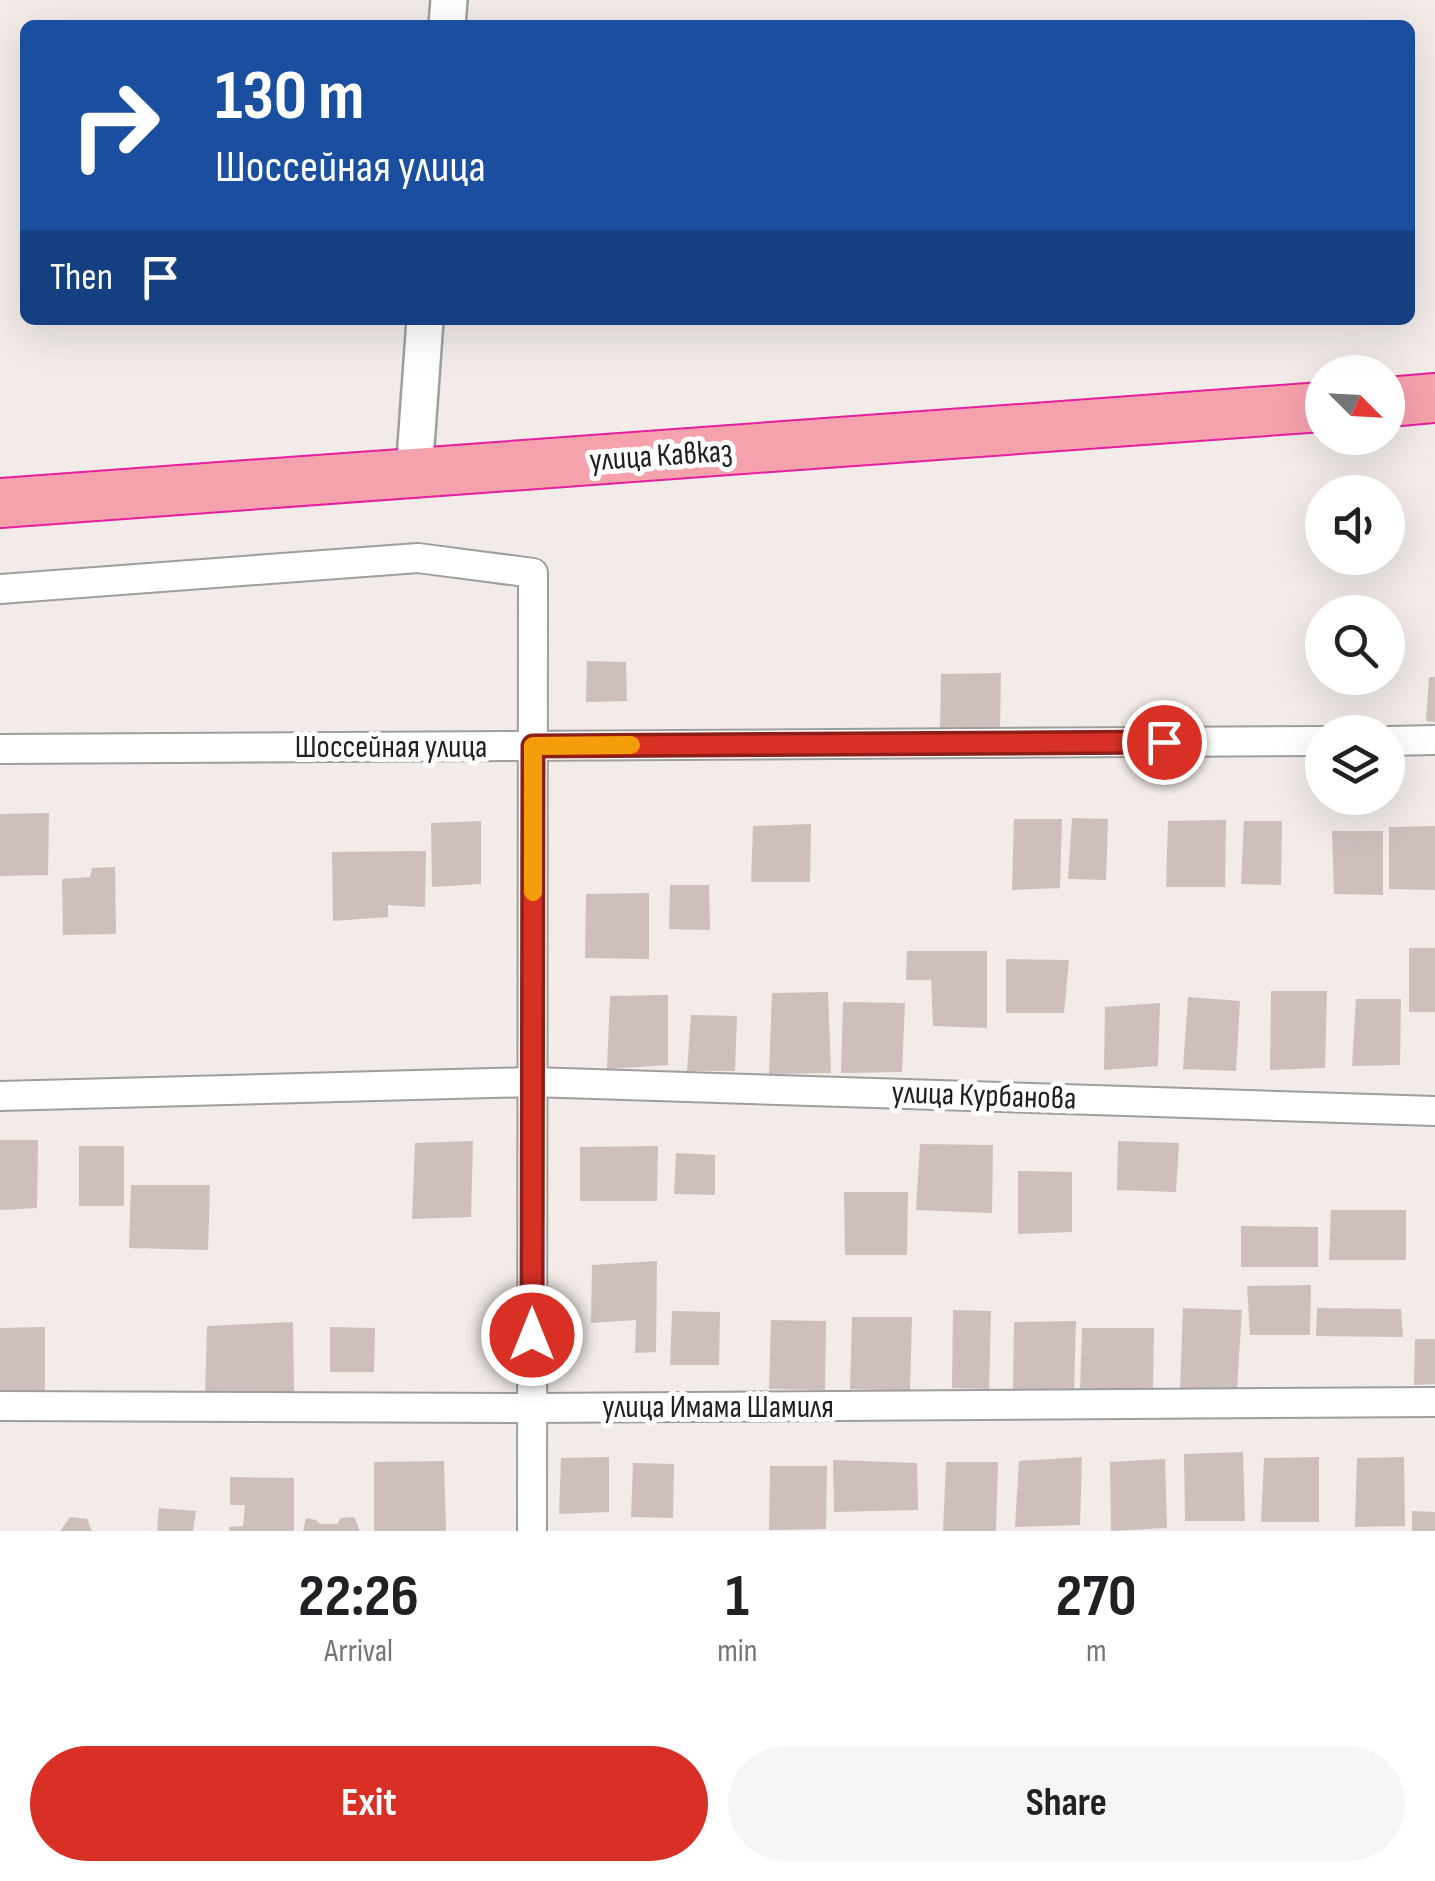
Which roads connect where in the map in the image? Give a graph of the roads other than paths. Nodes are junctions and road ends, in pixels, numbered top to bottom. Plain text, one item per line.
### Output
1 (425, 325) edge
2 (1435, 398) edge
3 (1405, 401) edge
4 (1305, 408) edge
5 (414, 474) junction
6 (0, 503) edge
7 (0, 589) edge
8 (1405, 740) edge
9 (1435, 740) edge
10 (1305, 741) edge
11 (533, 746) junction
12 (0, 750) edge
13 (532, 1082) junction
14 (0, 1096) edge
15 (1435, 1111) edge
16 (1435, 1402) edge
17 (0, 1406) edge
18 (532, 1408) junction
19 (532, 1531) edge

1 - 5 street
2 - 3 highway
4 - 5 highway, улица Кавказ
5 - 6 highway, улица Кавказ
7 - 11 street
8 - 9 street
10 - 11 street, Шоссейная улица
11 - 12 street, Шоссейная улица
11 - 13 street
13 - 14 street, улица Курбанова
13 - 15 street, улица Курбанова
13 - 18 street
16 - 18 street, улица Имама Шамиля
17 - 18 street, улица Имама Шамиля
18 - 19 street

